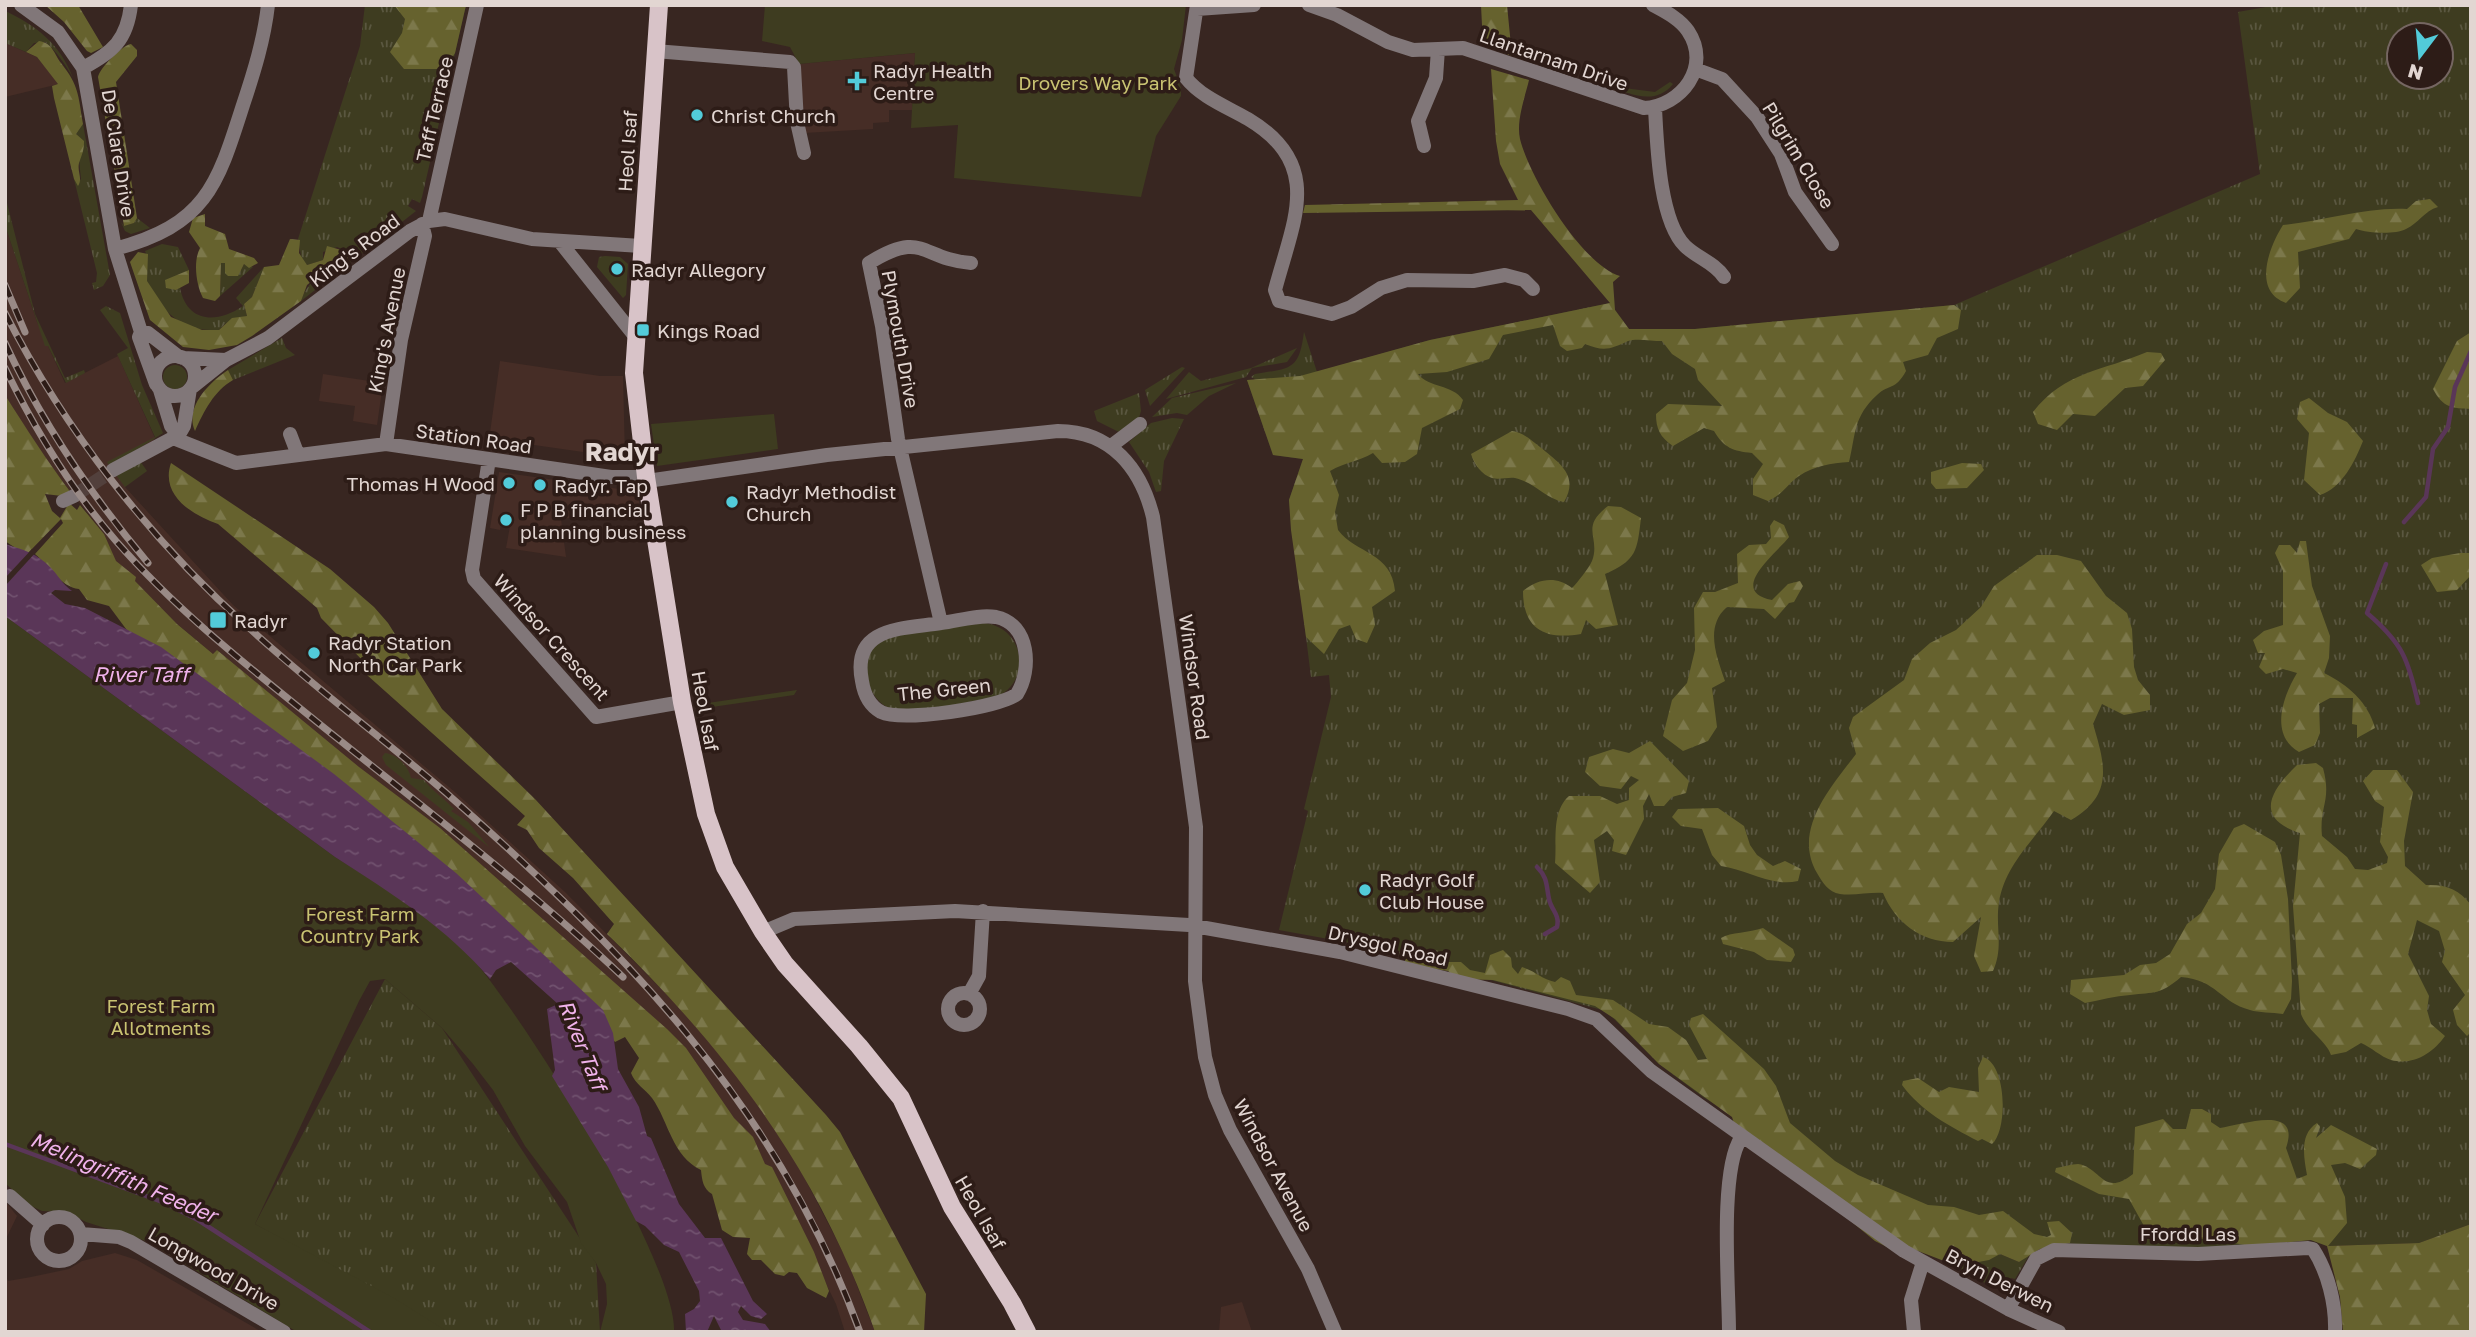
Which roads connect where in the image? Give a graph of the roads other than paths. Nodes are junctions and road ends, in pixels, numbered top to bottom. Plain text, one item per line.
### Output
1 (131, 5) edge
2 (268, 5) edge
3 (477, 5) edge
4 (659, 5) edge
5 (1254, 5) edge
6 (1309, 5) edge
7 (1653, 5) edge
8 (23, 6) edge
9 (1197, 7) edge
10 (1438, 49) junction
11 (655, 51) junction
12 (83, 68) junction
13 (1695, 69) junction
14 (1655, 108) junction
15 (1424, 146) dead end
16 (804, 153) dead end
17 (426, 222) junction
18 (561, 242) junction
19 (1832, 244) dead end
20 (640, 246) junction
21 (116, 249) junction
22 (971, 263) dead end
23 (1724, 277) dead end
24 (1533, 289) dead end
25 (141, 331) junction
26 (634, 335) junction
27 (181, 357) junction
28 (226, 360) junction
29 (158, 387) junction
30 (191, 389) junction
31 (1140, 424) dead end
32 (290, 434) dead end
33 (177, 436) junction
34 (386, 444) junction
35 (1111, 446) junction
36 (900, 447) junction
37 (298, 455) junction
38 (489, 460) junction
39 (113, 470) tunnel mouth
40 (646, 479) junction
41 (942, 623) junction
42 (682, 702) junction
43 (983, 911) junction
44 (1196, 927) junction
45 (763, 932) junction
46 (969, 993) dead end
47 (1741, 1138) junction
48 (10, 1196) dead end
49 (43, 1225) junction
50 (81, 1234) junction
51 (1923, 1262) junction
52 (2008, 1309) junction
53 (284, 1332) edge
54 (1027, 1332) edge
55 (1335, 1332) edge
56 (1729, 1332) edge
57 (1914, 1332) edge
58 (2059, 1332) edge
59 (2335, 1332) edge

1 - 12 street
2 - 21 street
3 - 17 street, Taff Terrace
4 - 11 main road, Heol Isaf
5 - 9 street
6 - 10 street, Llantarnam Drive
7 - 13 street
8 - 12 street, De Clare Drive
9 - 24 street
10 - 14 street, Llantarnam Drive
10 - 15 street
11 - 16 street
11 - 20 main road, Heol Isaf
12 - 21 street, De Clare Drive
13 - 14 street
13 - 19 street, Pilgrim Close
14 - 23 street
17 - 18 street, King's Road
17 - 28 street, King's Road
17 - 34 street, King's Avenue
18 - 20 street, King's Road
18 - 26 street
20 - 26 main road, Heol Isaf
21 - 25 street, De Clare Drive
22 - 36 street, Plymouth Drive
25 - 27 street
25 - 29 street, De Clare Drive
26 - 40 main road, Heol Isaf
27 - 28 street
27 - 29 street
27 - 30 street
28 - 30 street, King's Road
29 - 30 street
29 - 33 street
30 - 33 street
31 - 35 street
32 - 37 street
33 - 37 street, Station Road
33 - 39 street
34 - 37 street, Station Road
34 - 38 street, Station Road
35 - 36 street, Windsor Road
35 - 44 street, Windsor Road
36 - 40 street, Windsor Road
36 - 41 street
38 - 40 street, Station Road
38 - 42 street, Windsor Crescent
40 - 42 main road, Heol Isaf
41 - 41 street, The Green
42 - 45 main road, Heol Isaf
43 - 44 street, Drysgol Road
43 - 45 street, Drysgol Road
43 - 46 street
44 - 47 street, Drysgol Road
44 - 55 street, Windsor Avenue
45 - 54 main road, Heol Isaf
47 - 51 street, Drysgol Road
47 - 56 street
48 - 49 street
49 - 50 street, Longwood Drive
49 - 50 street
50 - 53 street, Longwood Drive
51 - 52 street, Bryn Derwen
51 - 57 street
52 - 58 street, Bryn Derwen
52 - 59 street, Ffordd Las

